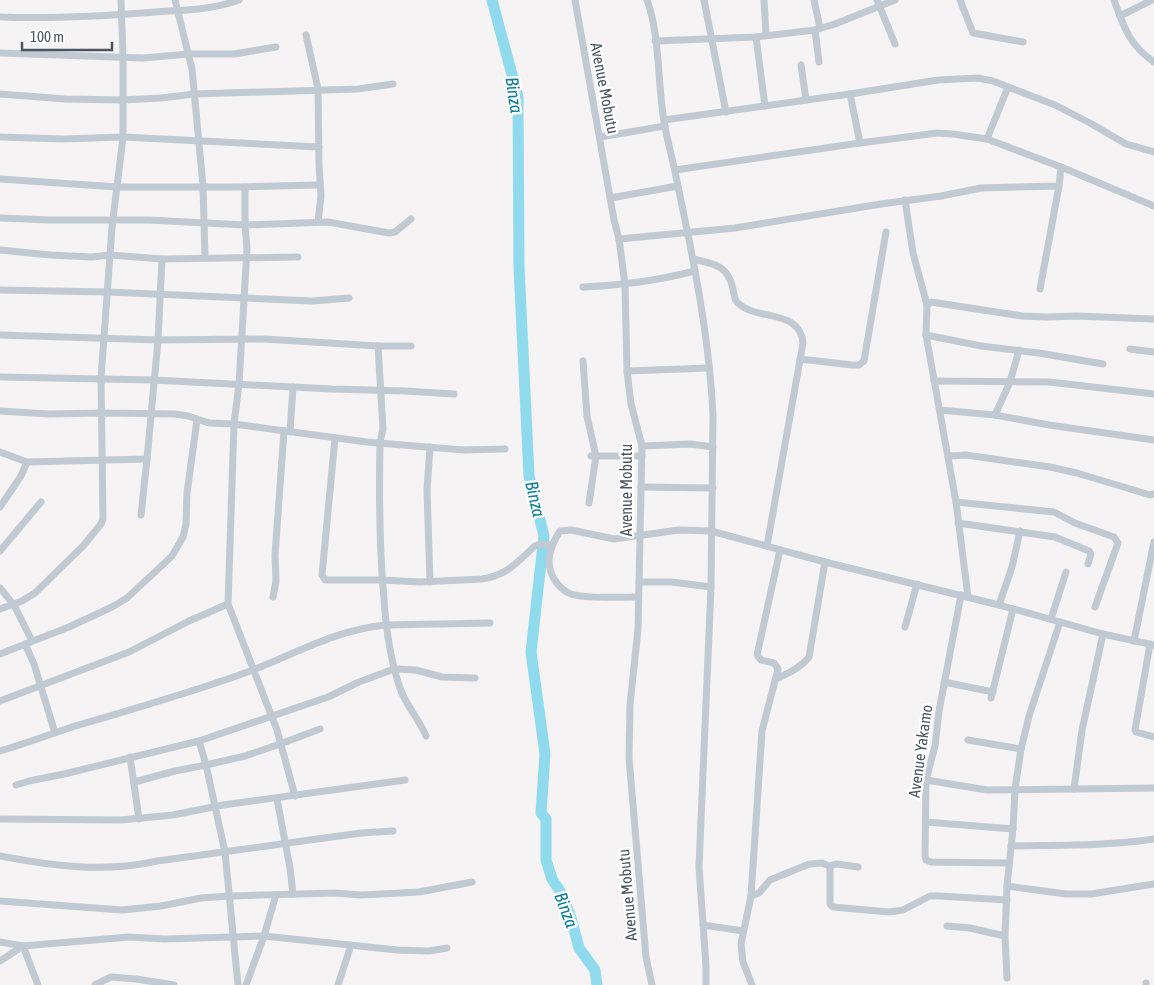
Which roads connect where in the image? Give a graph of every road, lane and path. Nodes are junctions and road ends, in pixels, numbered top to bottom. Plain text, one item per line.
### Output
1 (121, 0) edge
2 (175, 0) edge
3 (239, 0) edge
4 (575, 0) edge
5 (647, 0) edge
6 (704, 0) edge
7 (764, 0) edge
8 (814, 0) edge
9 (895, 0) edge
10 (960, 0) edge
11 (1114, 0) edge
12 (1152, 0) edge
13 (878, 3) edge
14 (177, 10) junction
15 (122, 14) junction
16 (1120, 16) junction
17 (0, 17) edge
18 (817, 29) junction
19 (306, 35) dead end
20 (766, 35) junction
21 (756, 37) junction
22 (710, 39) junction
23 (655, 41) junction
24 (1023, 42) dead end
25 (895, 44) dead end
26 (276, 47) dead end
27 (0, 53) edge
28 (189, 54) junction
29 (123, 57) junction
30 (819, 62) dead end
31 (1154, 62) edge
32 (801, 65) dead end
33 (393, 84) dead end
34 (1008, 87) junction
35 (318, 89) junction
36 (0, 94) edge
37 (194, 94) junction
38 (850, 94) junction
39 (122, 100) junction
40 (806, 100) junction
41 (764, 106) junction
42 (726, 112) junction
43 (664, 123) junction
44 (0, 137) edge
45 (123, 137) junction
46 (600, 137) junction
47 (987, 139) junction
48 (199, 141) junction
49 (860, 142) junction
50 (319, 147) junction
51 (1154, 152) edge
52 (1061, 167) junction
53 (675, 170) junction
54 (0, 179) edge
55 (320, 185) junction
56 (203, 186) junction
57 (678, 186) junction
58 (1059, 186) junction
59 (117, 187) junction
60 (245, 187) junction
61 (610, 198) junction
62 (905, 200) junction
63 (1154, 206) edge
64 (0, 218) edge
65 (113, 219) junction
66 (411, 219) dead end
67 (204, 221) junction
68 (318, 222) junction
69 (245, 225) junction
70 (688, 232) junction
71 (886, 232) dead end
72 (619, 239) junction
73 (0, 250) edge
74 (110, 255) junction
75 (298, 257) dead end
76 (205, 258) junction
77 (246, 258) junction
78 (162, 259) junction
79 (693, 259) junction
80 (695, 272) junction
81 (624, 285) junction
82 (583, 286) dead end
83 (1040, 289) dead end
84 (0, 290) edge
85 (108, 292) junction
86 (159, 295) junction
87 (244, 298) junction
88 (349, 298) dead end
89 (927, 305) junction
90 (1154, 319) edge
91 (926, 335) junction
92 (0, 336) edge
93 (104, 338) junction
94 (242, 339) junction
95 (158, 340) junction
96 (378, 346) junction
97 (411, 346) dead end
98 (1019, 350) junction
99 (1130, 350) dead end
100 (1154, 352) edge
101 (800, 359) junction
102 (583, 361) dead end
103 (1103, 364) dead end
104 (709, 368) junction
105 (627, 371) junction
106 (0, 377) edge
107 (101, 378) junction
108 (153, 380) junction
109 (934, 381) junction
110 (1010, 382) junction
111 (239, 384) junction
112 (293, 387) junction
113 (380, 390) junction
114 (454, 394) dead end
115 (1154, 394) edge
116 (940, 410) junction
117 (0, 411) edge
118 (102, 412) junction
119 (151, 413) junction
120 (995, 415) junction
121 (197, 420) junction
122 (234, 424) junction
123 (287, 431) junction
124 (335, 438) junction
125 (1154, 440) edge
126 (380, 442) junction
127 (642, 446) junction
128 (430, 447) junction
129 (713, 447) junction
130 (505, 448) dead end
131 (0, 452) edge
132 (594, 456) junction
133 (642, 456) junction
134 (949, 456) junction
135 (147, 459) junction
136 (101, 461) junction
137 (27, 462) junction
138 (641, 487) junction
139 (713, 488) junction
140 (1154, 494) edge
141 (41, 502) dead end
142 (956, 502) junction
143 (589, 503) dead end
144 (0, 508) edge
145 (141, 516) dead end
146 (958, 522) junction
147 (711, 531) junction
148 (1020, 531) junction
149 (640, 536) junction
150 (1154, 542) edge
151 (550, 545) junction
152 (766, 546) junction
153 (780, 550) junction
154 (0, 551) edge
155 (825, 562) junction
156 (1088, 564) dead end
157 (1066, 572) dead end
158 (382, 580) junction
159 (430, 582) junction
160 (639, 582) junction
161 (917, 584) junction
162 (711, 587) junction
163 (0, 588) edge
164 (965, 596) junction
165 (273, 597) dead end
166 (637, 597) junction
167 (228, 604) junction
168 (14, 605) junction
169 (999, 605) junction
170 (1095, 607) dead end
171 (0, 608) edge
172 (1013, 609) junction
173 (1051, 620) junction
174 (1060, 622) junction
175 (490, 623) dead end
176 (386, 625) junction
177 (905, 627) dead end
178 (1103, 634) junction
179 (1134, 641) junction
180 (28, 643) junction
181 (1152, 645) edge
182 (0, 654) edge
183 (394, 669) junction
184 (253, 670) junction
185 (474, 678) dead end
186 (776, 679) junction
187 (944, 682) junction
188 (41, 685) junction
189 (0, 701) edge
190 (272, 717) junction
191 (320, 729) dead end
192 (55, 733) junction
193 (426, 736) dead end
194 (1154, 737) edge
195 (968, 740) dead end
196 (199, 741) junction
197 (280, 744) junction
198 (1021, 749) junction
199 (0, 751) edge
200 (130, 757) junction
201 (206, 766) junction
202 (405, 780) dead end
203 (926, 780) junction
204 (134, 782) junction
205 (16, 785) dead end
206 (1154, 788) edge
207 (1015, 789) junction
208 (1074, 789) junction
209 (295, 796) junction
210 (277, 799) junction
211 (216, 806) junction
212 (0, 819) edge
213 (139, 819) junction
214 (926, 822) junction
215 (1013, 829) junction
216 (393, 831) dead end
217 (1154, 839) edge
218 (286, 844) junction
219 (1011, 846) junction
220 (225, 852) junction
221 (0, 856) edge
222 (1008, 863) junction
223 (830, 866) junction
224 (858, 867) dead end
225 (472, 882) dead end
226 (1154, 884) edge
227 (1007, 886) junction
228 (293, 894) junction
229 (276, 895) junction
230 (230, 896) junction
231 (751, 896) junction
232 (1007, 900) junction
233 (0, 901) edge
234 (703, 925) junction
235 (947, 926) dead end
236 (743, 931) junction
237 (264, 936) junction
238 (1006, 936) junction
239 (234, 938) junction
240 (0, 942) edge
241 (351, 945) junction
242 (23, 946) junction
243 (447, 948) dead end
244 (0, 961) edge
245 (1007, 978) dead end
246 (38, 985) edge
247 (95, 985) edge
248 (174, 985) edge
249 (238, 985) edge
250 (246, 985) edge
251 (338, 985) edge
252 (652, 985) edge
253 (706, 985) edge
254 (752, 985) edge

1 - 15 street
2 - 14 street
3 - 14 street
4 - 46 street, Avenue Mobutu
5 - 23 street
6 - 22 street
7 - 20 street
8 - 18 street
9 - 13 street
10 - 24 street
11 - 16 street
12 - 16 street
13 - 18 street
13 - 25 street
14 - 15 street
14 - 28 street
15 - 17 street
15 - 29 street
16 - 31 street
18 - 20 street
18 - 30 street
19 - 35 street
20 - 21 street
21 - 22 street
21 - 41 street
22 - 23 street
22 - 42 street
23 - 43 street
26 - 28 street
27 - 29 street
28 - 29 street
28 - 37 street
29 - 39 street
32 - 40 street
33 - 35 street
34 - 38 street
34 - 47 street
34 - 51 street
35 - 37 street
35 - 50 street
36 - 39 street
37 - 39 street
37 - 48 street
38 - 40 street
38 - 49 street
39 - 45 street
40 - 41 street
41 - 42 street
42 - 43 street
43 - 46 street
43 - 53 street
44 - 45 street
45 - 48 street
45 - 59 street
46 - 61 street, Avenue Mobutu
47 - 49 street
47 - 52 street
48 - 50 street
48 - 56 street
49 - 53 street
50 - 55 street
52 - 58 street
52 - 63 street
53 - 57 street
54 - 59 street
55 - 60 street
55 - 68 street
56 - 59 street
56 - 60 street
56 - 67 street
57 - 61 street
57 - 70 street
58 - 62 street
58 - 83 street
59 - 65 street
60 - 69 street
61 - 72 street, Avenue Mobutu
62 - 70 street
62 - 89 street, Avenue Yakamo
64 - 65 street
65 - 67 street
65 - 74 street
66 - 68 street
67 - 69 street
67 - 76 street
68 - 69 street
69 - 77 street
70 - 72 street
70 - 79 street
71 - 101 street
72 - 81 street, Avenue Mobutu
73 - 74 street
74 - 78 street
74 - 85 street
75 - 77 street
76 - 77 street
76 - 78 street
77 - 87 street
78 - 86 street
79 - 80 street
79 - 101 street
80 - 81 street
80 - 104 street
81 - 82 street
81 - 105 street, Avenue Mobutu
84 - 85 street
85 - 86 street
85 - 93 street
86 - 87 street
86 - 95 street
87 - 88 street
87 - 94 street
89 - 90 street
89 - 91 street, Avenue Yakamo
91 - 98 street
91 - 109 street, Avenue Yakamo
92 - 93 street
93 - 95 street
93 - 107 street
94 - 95 street
94 - 96 street
94 - 111 street
95 - 108 street
96 - 97 street
96 - 113 street
98 - 103 street
98 - 110 street
99 - 100 street
101 - 152 street
102 - 132 street
104 - 105 street
104 - 129 street
105 - 127 street, Avenue Mobutu
106 - 107 street
107 - 108 street
107 - 118 street
108 - 111 street
108 - 119 street
109 - 110 street
109 - 116 street, Avenue Yakamo
110 - 115 street
110 - 120 street
111 - 112 street
111 - 122 street
112 - 113 street
112 - 123 street
113 - 114 street
113 - 126 street
116 - 120 street
116 - 134 street, Avenue Yakamo
117 - 118 street
118 - 119 street
118 - 136 street
119 - 121 street
119 - 135 street
120 - 125 street
121 - 122 street
121 - 180 street
122 - 123 street
122 - 167 street
123 - 124 street
123 - 165 street
124 - 126 street
124 - 158 street
126 - 128 street
126 - 158 street
127 - 129 street
127 - 133 street, Avenue Mobutu
128 - 130 street
128 - 159 street
129 - 139 street
131 - 137 street
132 - 133 street
132 - 143 street
133 - 138 street, Avenue Mobutu
134 - 140 street
134 - 142 street, Avenue Yakamo
135 - 136 street
135 - 145 street
136 - 137 street
136 - 168 street
137 - 144 street
138 - 139 street
138 - 149 street, Avenue Mobutu
139 - 147 street
141 - 154 street
142 - 146 street, Avenue Yakamo
142 - 170 street
146 - 148 street
146 - 164 street, Avenue Yakamo
147 - 149 street
147 - 152 street
147 - 162 street
148 - 156 street
148 - 169 street
149 - 151 street
149 - 160 street, Avenue Mobutu
150 - 179 street
151 - 159 street
151 - 166 street
152 - 153 street
153 - 155 street
153 - 186 street
155 - 161 street
155 - 186 street
157 - 173 street
158 - 159 street
158 - 176 street
160 - 162 street
160 - 166 street, Avenue Mobutu
161 - 164 street
161 - 177 street
162 - 234 street
163 - 168 street
164 - 169 street
164 - 187 street, Avenue Yakamo
166 - 252 street, Avenue Mobutu
167 - 184 street
167 - 188 street
168 - 171 street
168 - 180 street
169 - 172 street
172 - 173 street
172 - 187 street
173 - 174 street
174 - 178 street
174 - 198 street
175 - 176 street
176 - 183 street
176 - 184 street
178 - 179 street
178 - 208 street
179 - 181 street
180 - 182 street
180 - 188 street
181 - 194 street
183 - 185 street
183 - 190 street
183 - 193 street
184 - 190 street
184 - 192 street
186 - 231 street
187 - 203 street, Avenue Yakamo
188 - 189 street
188 - 192 street
190 - 196 street
190 - 197 street
191 - 197 street
192 - 199 street
195 - 198 street
196 - 200 street
196 - 201 street
197 - 201 street
197 - 209 street
198 - 207 street
200 - 204 street
200 - 205 street
201 - 204 street
201 - 211 street
202 - 209 street
203 - 207 street
203 - 214 street, Avenue Yakamo
204 - 213 street
206 - 208 street
207 - 208 street
207 - 215 street
209 - 210 street
210 - 211 street
210 - 218 street
211 - 213 street
211 - 220 street
212 - 213 street
214 - 215 street
214 - 222 street, Avenue Yakamo
215 - 219 street
216 - 218 street
217 - 219 street
218 - 220 street
218 - 228 street
219 - 222 street
220 - 221 street
220 - 230 street
222 - 227 street
223 - 224 street
223 - 231 street
223 - 232 street
225 - 228 street
226 - 227 street
227 - 232 street
228 - 229 street
229 - 230 street
229 - 237 street
230 - 233 street
230 - 239 street
231 - 236 street
232 - 238 street
234 - 236 street
234 - 253 street
235 - 238 street
236 - 254 street
237 - 239 street
237 - 241 street
237 - 250 street
238 - 245 street
239 - 242 street
239 - 249 street
240 - 242 street
241 - 243 street
241 - 251 street
242 - 244 street
242 - 246 street
247 - 248 street

